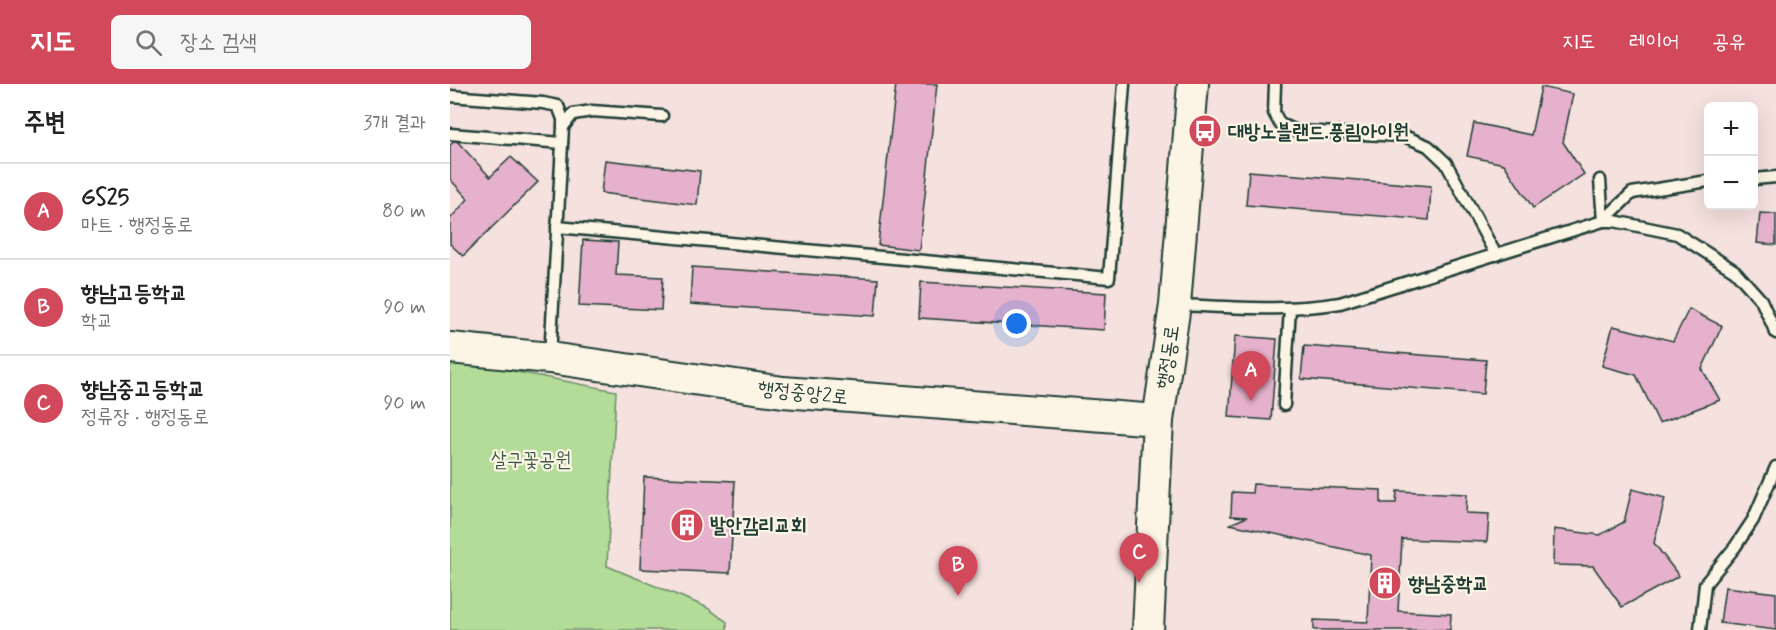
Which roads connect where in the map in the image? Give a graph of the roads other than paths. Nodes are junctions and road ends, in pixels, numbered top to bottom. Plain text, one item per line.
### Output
1 (1124, 84) edge
2 (1193, 84) edge
3 (1275, 84) edge
4 (450, 96) edge
5 (662, 116) dead end
6 (563, 127) junction
7 (450, 134) edge
8 (562, 143) junction
9 (1776, 177) edge
10 (1758, 178) edge
11 (1600, 180) dead end
12 (1704, 182) edge
13 (1603, 221) junction
14 (557, 227) junction
15 (1496, 255) junction
16 (1174, 305) junction
17 (1290, 308) junction
18 (1776, 333) edge
19 (450, 348) edge
20 (550, 358) junction
21 (1284, 405) dead end
22 (1158, 420) junction
23 (1776, 467) edge
24 (1148, 630) edge
25 (1700, 630) edge

1 - 14 lane
2 - 16 street, 행정동로
3 - 15 lane
4 - 6 lane
5 - 6 lane
6 - 8 lane
7 - 8 lane
8 - 14 lane
9 - 10 lane
11 - 13 lane
12 - 13 lane
13 - 15 lane
13 - 18 lane
14 - 20 lane
15 - 17 lane
16 - 17 lane
16 - 22 street, 행정동로
17 - 21 lane
19 - 20 street, 행정중앙2로
20 - 22 street, 행정중앙2로
22 - 24 street, 행정동로
23 - 25 lane

